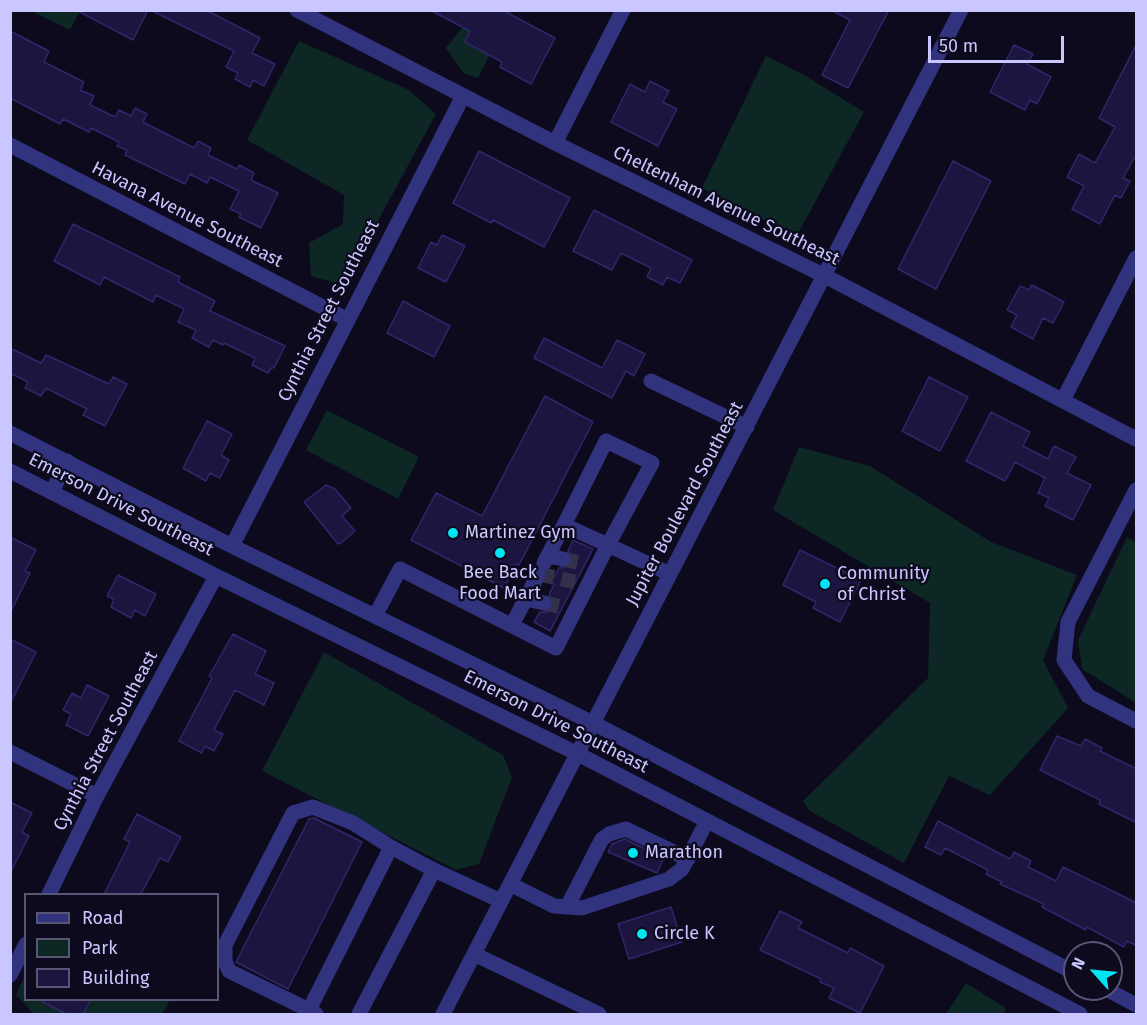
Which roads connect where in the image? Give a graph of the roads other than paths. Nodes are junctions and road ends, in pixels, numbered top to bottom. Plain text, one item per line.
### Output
1 (297, 10) edge
2 (623, 10) edge
3 (961, 10) edge
4 (463, 96) junction
5 (555, 143) junction
6 (10, 145) edge
7 (1137, 258) edge
8 (825, 276) junction
9 (346, 319) junction
10 (651, 381) dead end
11 (1063, 400) junction
12 (747, 427) junction
13 (10, 433) edge
14 (1137, 439) edge
15 (67, 461) junction
16 (10, 471) edge
17 (1137, 490) edge
18 (52, 492) junction
19 (564, 525) junction
20 (608, 545) junction
21 (232, 546) junction
22 (563, 559) tunnel mouth
23 (543, 565) junction
24 (670, 574) junction
25 (216, 576) junction
26 (526, 599) junction
27 (544, 603) tunnel mouth
28 (375, 616) junction
29 (512, 625) junction
30 (1137, 721) edge
31 (593, 723) junction
32 (10, 752) edge
33 (578, 754) junction
34 (97, 796) junction
35 (707, 821) junction
36 (391, 847) junction
37 (688, 859) junction
38 (434, 870) junction
39 (510, 884) junction
40 (49, 893) edge
41 (501, 901) junction
42 (567, 907) junction
43 (24, 948) edge
44 (474, 954) junction
45 (1063, 967) edge
46 (10, 975) edge
47 (1123, 998) edge
48 (1137, 1005) edge
49 (313, 1012) edge
50 (359, 1014) edge
51 (443, 1014) edge
52 (599, 1014) edge
53 (1080, 1014) edge

1 - 4 street, Cheltenham Avenue Southeast
2 - 5 street
3 - 8 street, Jupiter Boulevard Southeast
4 - 5 street, Cheltenham Avenue Southeast
4 - 9 street, Cynthia Street Southeast
5 - 8 street, Cheltenham Avenue Southeast
6 - 9 street, Havana Avenue Southeast
7 - 11 street
8 - 11 street, Cheltenham Avenue Southeast
8 - 12 street, Jupiter Boulevard Southeast
9 - 21 street, Cynthia Street Southeast
10 - 12 street
11 - 14 street, Cheltenham Avenue Southeast
12 - 24 street, Jupiter Boulevard Southeast
13 - 15 street, Emerson Drive Southeast
15 - 18 street
15 - 21 street, Emerson Drive Southeast
16 - 18 street, Emerson Drive Southeast
17 - 30 street
18 - 25 street, Emerson Drive Southeast
19 - 20 street
19 - 20 street
19 - 23 street
20 - 24 street
20 - 29 street
21 - 28 street, Emerson Drive Southeast
22 - 23 street
23 - 26 street
24 - 31 street, Jupiter Boulevard Southeast
25 - 33 street, Emerson Drive Southeast
25 - 34 street, Cynthia Street Southeast
26 - 27 street
26 - 29 street
28 - 29 street
28 - 31 street, Emerson Drive Southeast
31 - 33 street, Jupiter Boulevard Southeast
31 - 45 street, Emerson Drive Southeast
32 - 34 street
33 - 35 street, Emerson Drive Southeast
33 - 39 street, Jupiter Boulevard Southeast
34 - 40 street, Cynthia Street Southeast
35 - 37 street
35 - 53 street, Emerson Drive Southeast
36 - 38 street
36 - 49 street
36 - 49 street
37 - 42 street
37 - 42 street
38 - 41 street
38 - 50 street
39 - 41 street, Jupiter Boulevard Southeast
39 - 42 street
41 - 44 street, Jupiter Boulevard Southeast
43 - 46 street
44 - 51 street, Jupiter Boulevard Southeast
44 - 52 street
47 - 48 street

